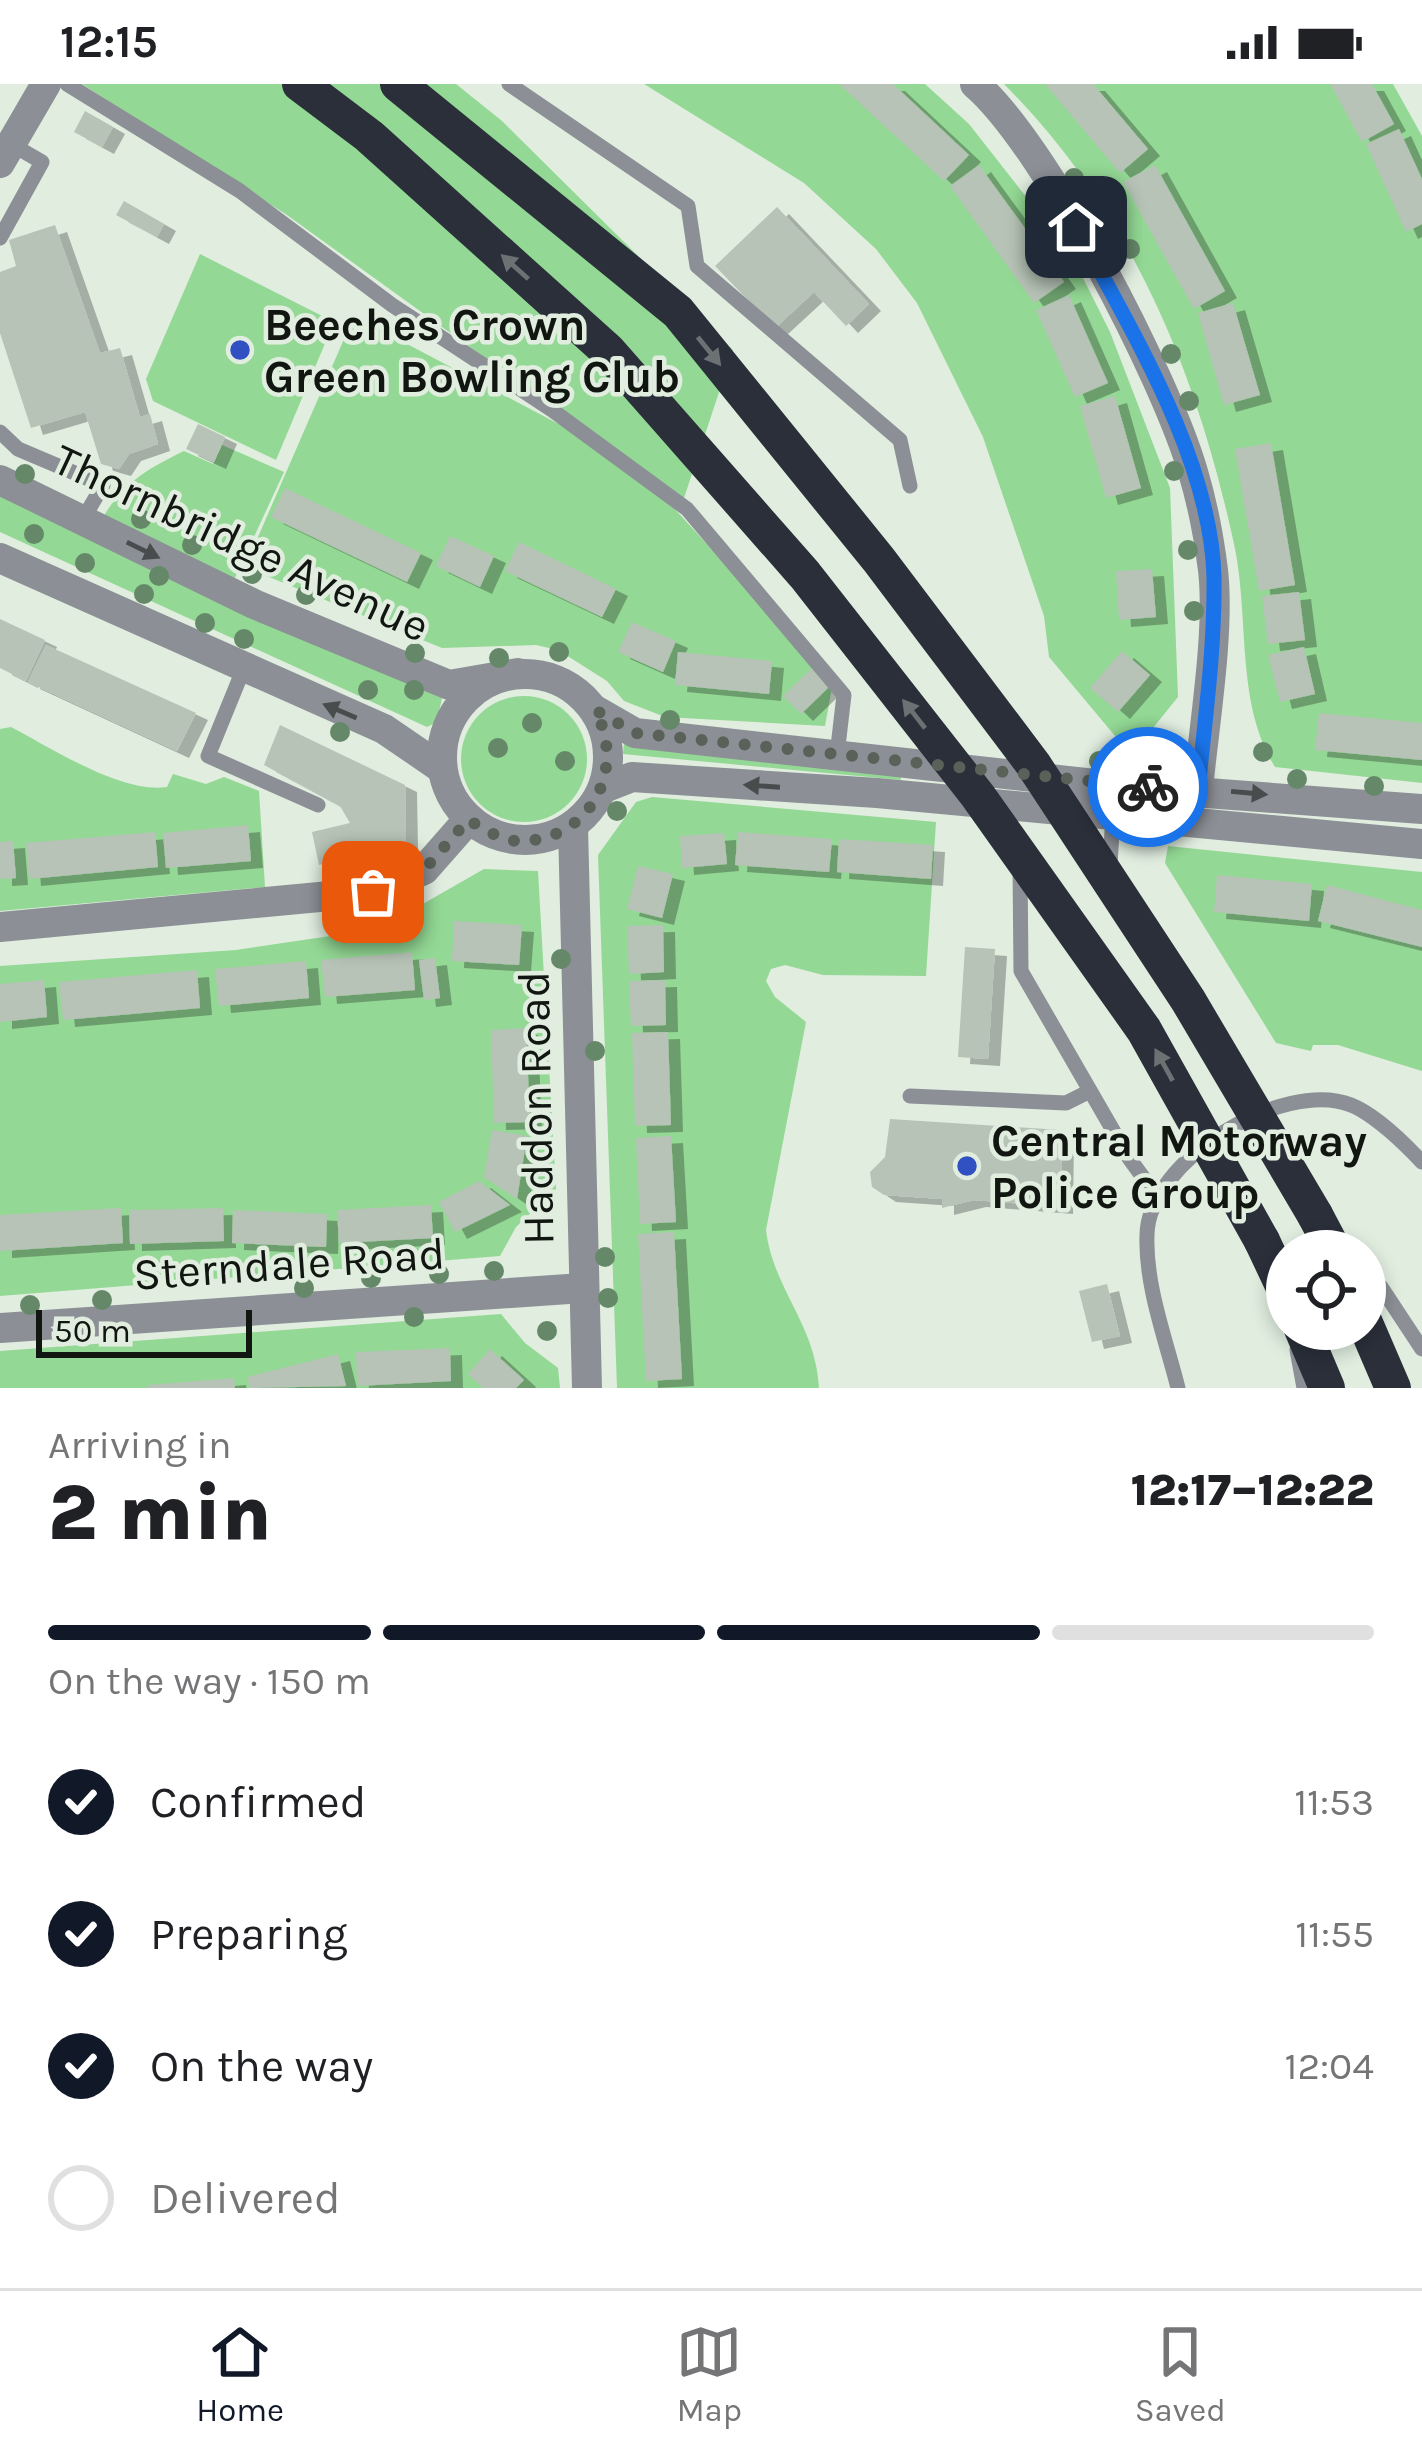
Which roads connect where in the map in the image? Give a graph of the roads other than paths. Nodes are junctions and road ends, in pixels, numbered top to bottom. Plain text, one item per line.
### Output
1 (46, 84) edge
2 (68, 84) edge
3 (300, 84) edge
4 (398, 84) edge
5 (509, 84) edge
6 (975, 84) edge
7 (6, 153) edge
8 (0, 238) edge
9 (0, 432) edge
10 (0, 480) edge
11 (910, 486) dead end
12 (82, 520) junction
13 (0, 558) edge
14 (243, 670) junction
15 (518, 674) junction
16 (595, 710) junction
17 (837, 755) junction
18 (441, 768) junction
19 (1114, 785) junction
20 (604, 788) junction
21 (1198, 789) junction
22 (318, 805) dead end
23 (1020, 808) junction
24 (1422, 809) edge
25 (1066, 813) junction
26 (1113, 818) junction
27 (468, 820) junction
28 (1198, 824) junction
29 (573, 827) junction
30 (1422, 844) edge
31 (1109, 874) junction
32 (0, 927) edge
33 (1090, 1091) junction
34 (910, 1096) dead end
35 (1257, 1111) junction
36 (1422, 1162) edge
37 (1158, 1198) junction
38 (1323, 1230) edge
39 (1266, 1249) edge
40 (583, 1288) junction
41 (1386, 1295) edge
42 (0, 1328) edge
43 (1422, 1349) edge
44 (1301, 1350) edge
45 (1309, 1350) edge
46 (1377, 1350) edge
47 (587, 1388) edge
48 (1178, 1388) edge
49 (1304, 1388) edge
50 (1327, 1388) edge
51 (1393, 1388) edge

1 - 7 street
2 - 17 lane
39 -> 3 highway, bridge
4 -> 38 highway, bridge
5 - 11 lane
6 - 21 street
7 - 8 lane
9 - 12 lane
10 - 12 street, Thornbridge Avenue
12 -> 15 street, Thornbridge Avenue
13 - 14 street
18 -> 14 street
14 - 22 lane
15 - 16 street
15 - 18 street
16 - 17 street
16 - 20 street
17 - 19 street
18 - 27 street
19 - 21 street
19 - 26 lane
23 -> 20 street
20 - 29 street
21 -> 24 street
21 - 28 lane
23 - 25 street
23 - 33 lane
25 - 26 street
25 - 31 lane
26 - 28 street
26 - 31 lane
27 - 29 street
27 - 32 street
28 - 30 street
29 - 40 street, Haddon Road
31 - 35 lane
33 - 34 lane
33 - 37 lane
35 - 36 lane
35 - 37 lane
37 - 48 lane
40 - 42 street, Sterndale Road
40 - 47 street, Haddon Road
41 - 43 lane
44 - 49 lane
45 - 50 highway
46 - 51 highway

